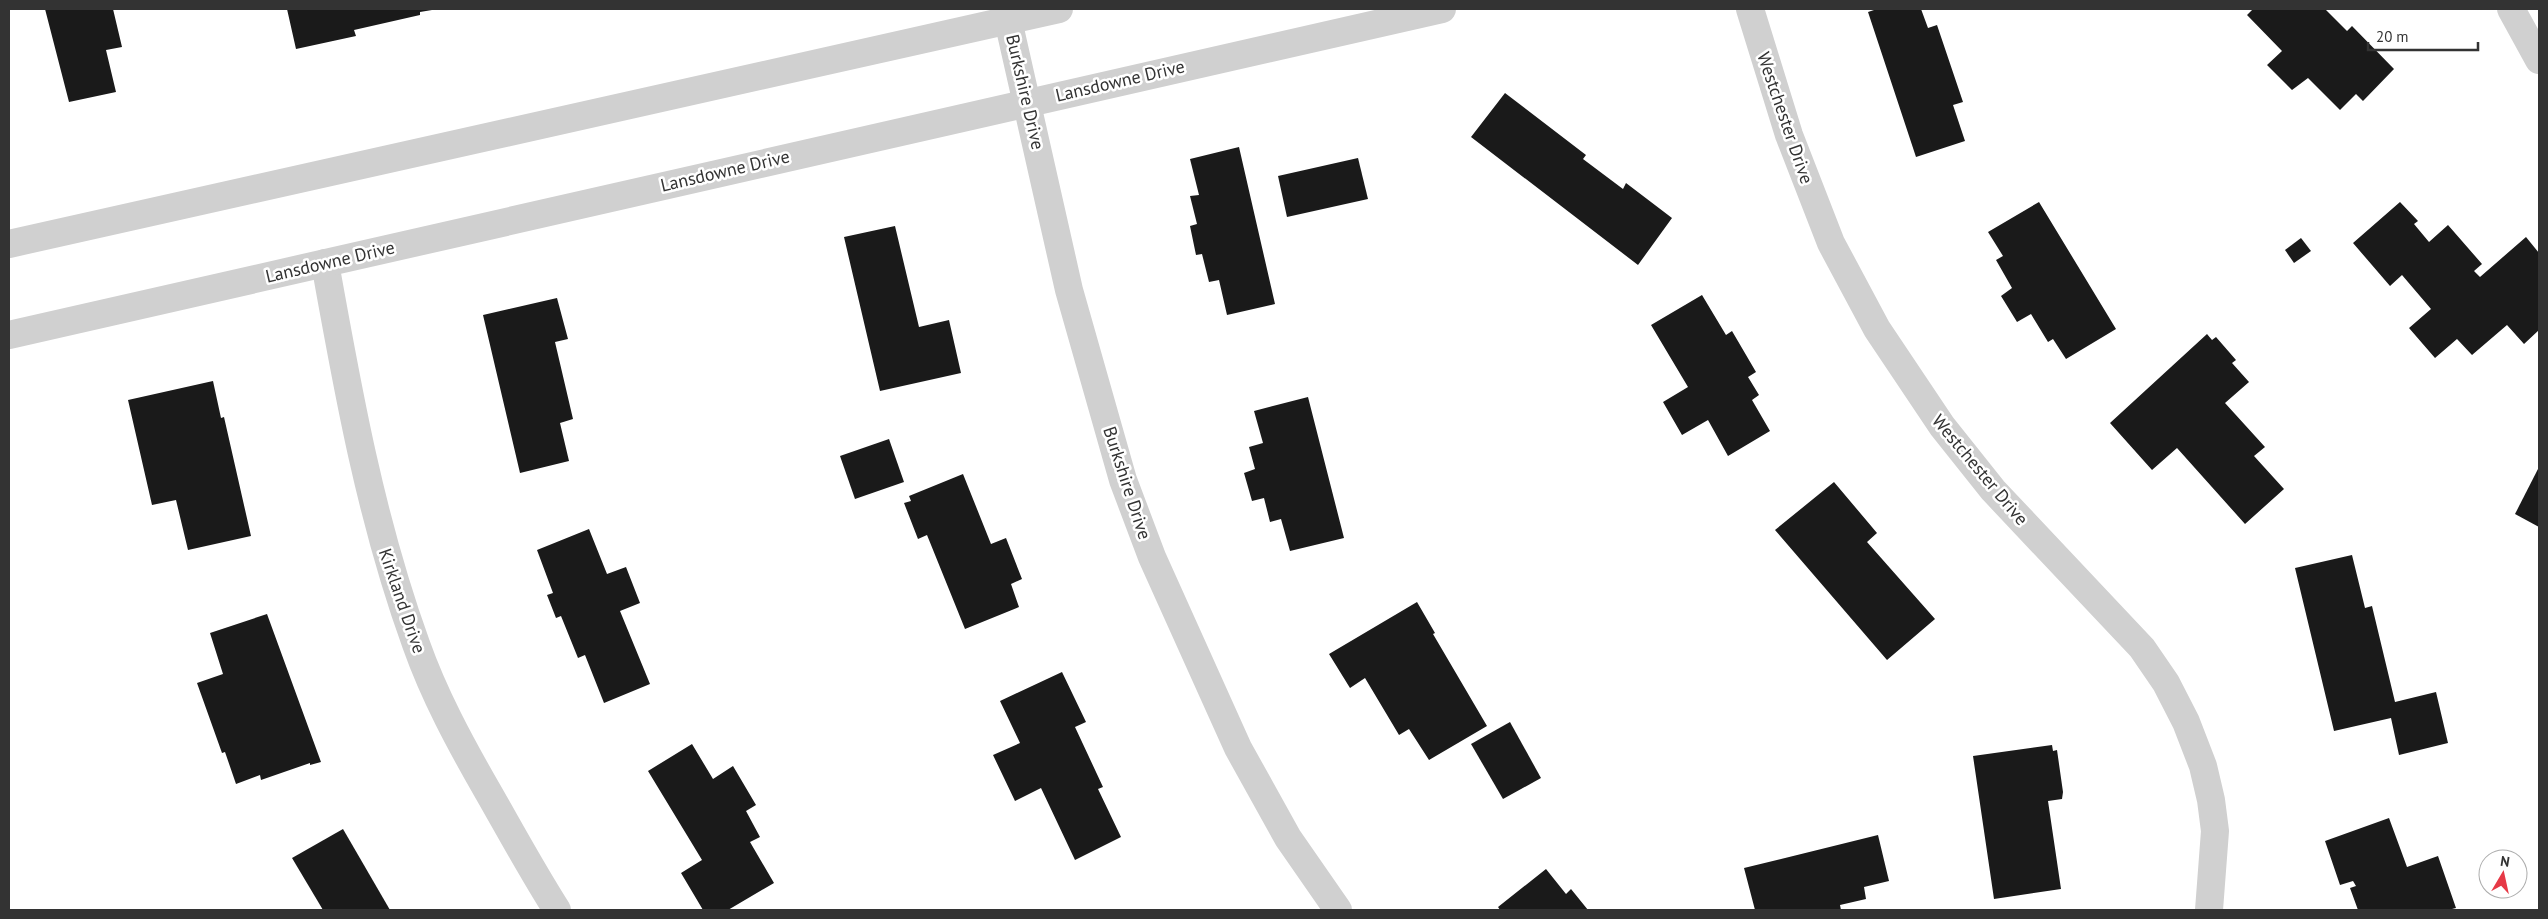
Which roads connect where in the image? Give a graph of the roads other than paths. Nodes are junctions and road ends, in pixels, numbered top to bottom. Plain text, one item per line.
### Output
1 (1059, 9) edge
2 (1442, 9) edge
3 (1750, 9) edge
4 (2511, 9) edge
5 (1008, 20) junction
6 (2539, 60) edge
7 (1027, 102) junction
8 (9, 244) edge
9 (324, 263) junction
10 (9, 335) edge
11 (557, 910) edge
12 (1338, 910) edge
13 (2209, 910) edge

1 - 5 street
2 - 7 street, Lansdowne Drive
3 - 13 street, Westchester Drive
4 - 6 street
5 - 7 street, Burkshire Drive
5 - 8 street
7 - 9 street, Lansdowne Drive
7 - 12 street, Burkshire Drive
9 - 10 street, Lansdowne Drive
9 - 11 street, Kirkland Drive

